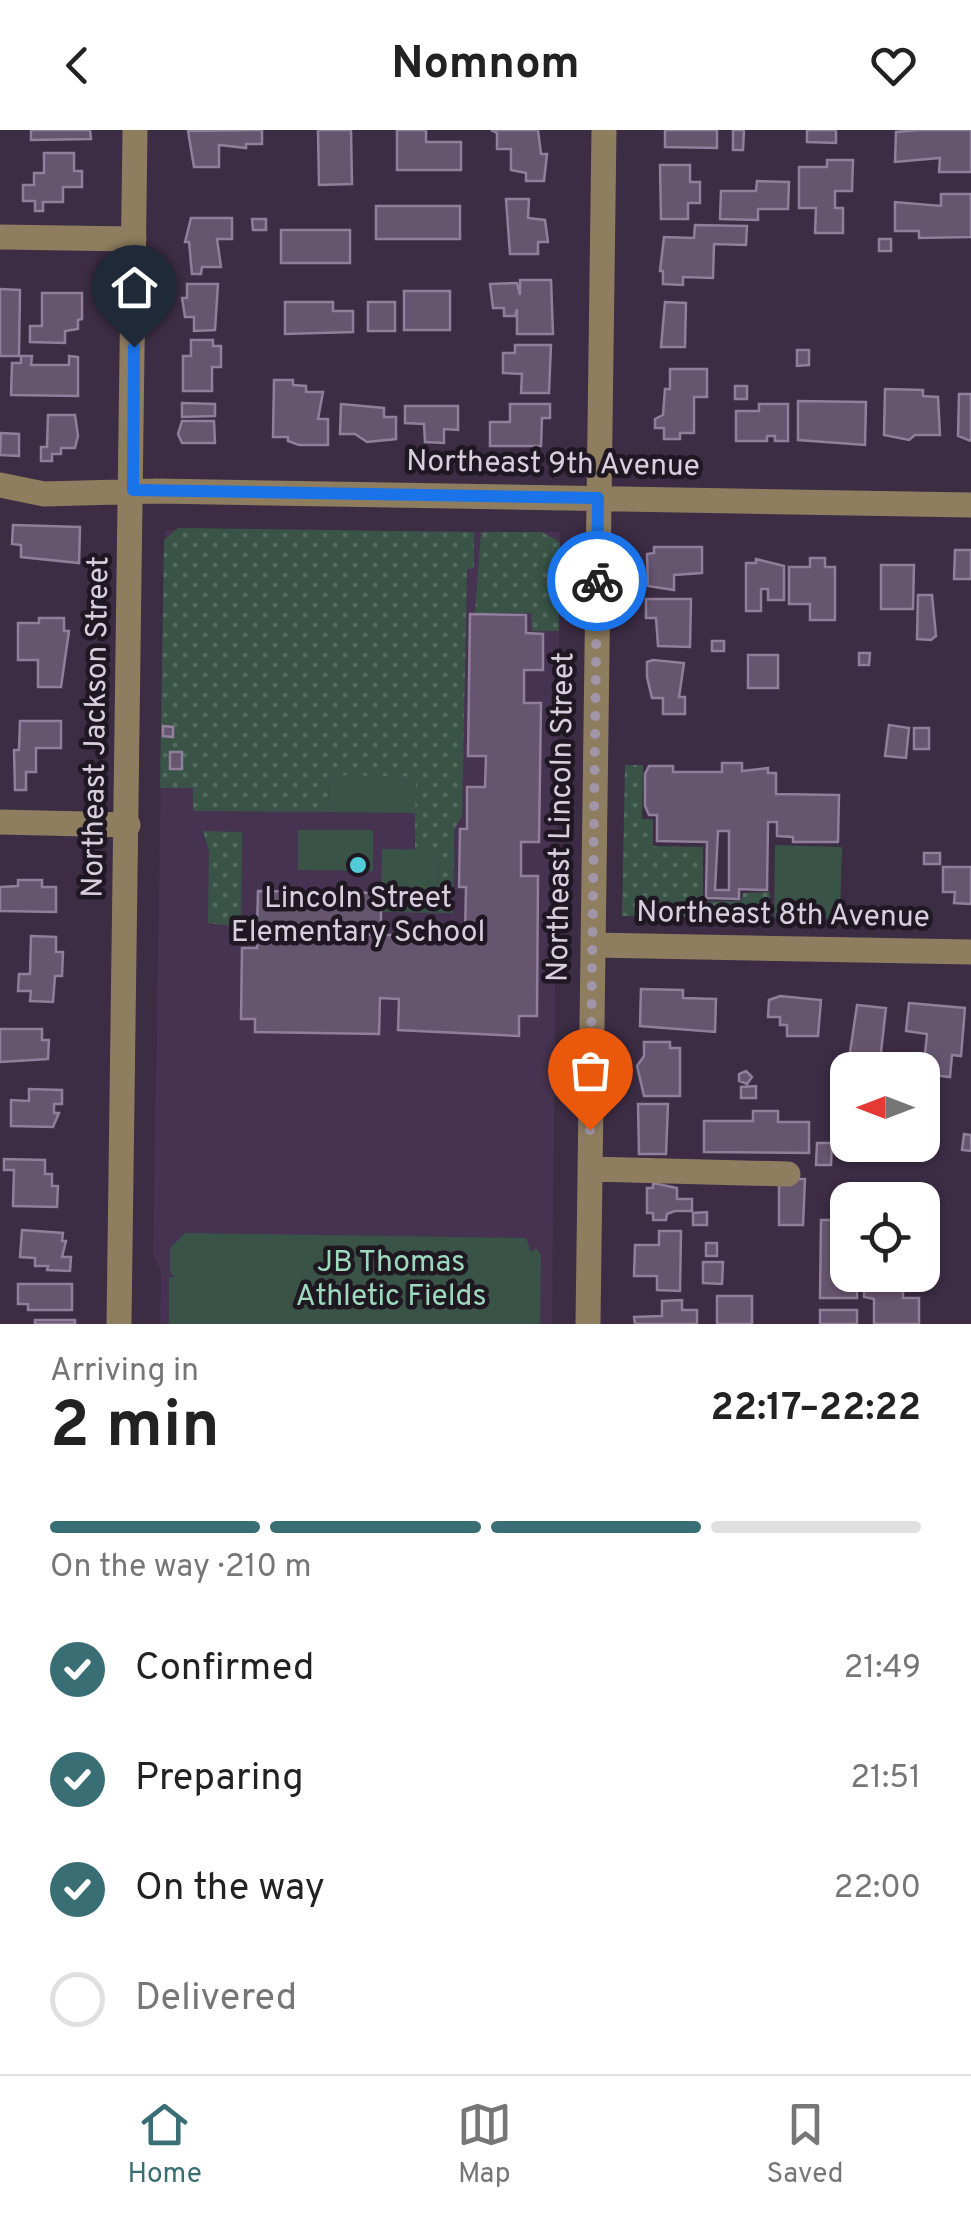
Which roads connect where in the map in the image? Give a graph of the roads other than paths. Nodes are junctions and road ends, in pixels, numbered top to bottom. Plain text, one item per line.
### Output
1 (134, 130) edge
2 (604, 130) edge
3 (0, 237) edge
4 (134, 239) junction
5 (0, 485) edge
6 (133, 490) junction
7 (598, 498) junction
8 (971, 505) edge
9 (0, 822) edge
10 (128, 825) junction
11 (593, 945) junction
12 (971, 952) edge
13 (590, 1169) junction
14 (788, 1174) dead end
15 (119, 1324) edge
16 (588, 1324) edge

1 - 4 street, Northeast Jackson Street
2 - 7 street, Northeast Lincoln Street
3 - 4 street
4 - 6 street, Northeast Jackson Street
5 - 6 street, Northeast 9th Avenue
6 - 7 street, Northeast 9th Avenue
6 - 10 street, Northeast Jackson Street
7 - 8 street, Northeast 9th Avenue
7 - 11 street, Northeast Lincoln Street
9 - 10 street
10 - 15 street, Northeast Jackson Street
11 - 12 street, Northeast 8th Avenue
11 - 13 street, Northeast Lincoln Street
13 - 14 street
13 - 16 street, Northeast Lincoln Street

